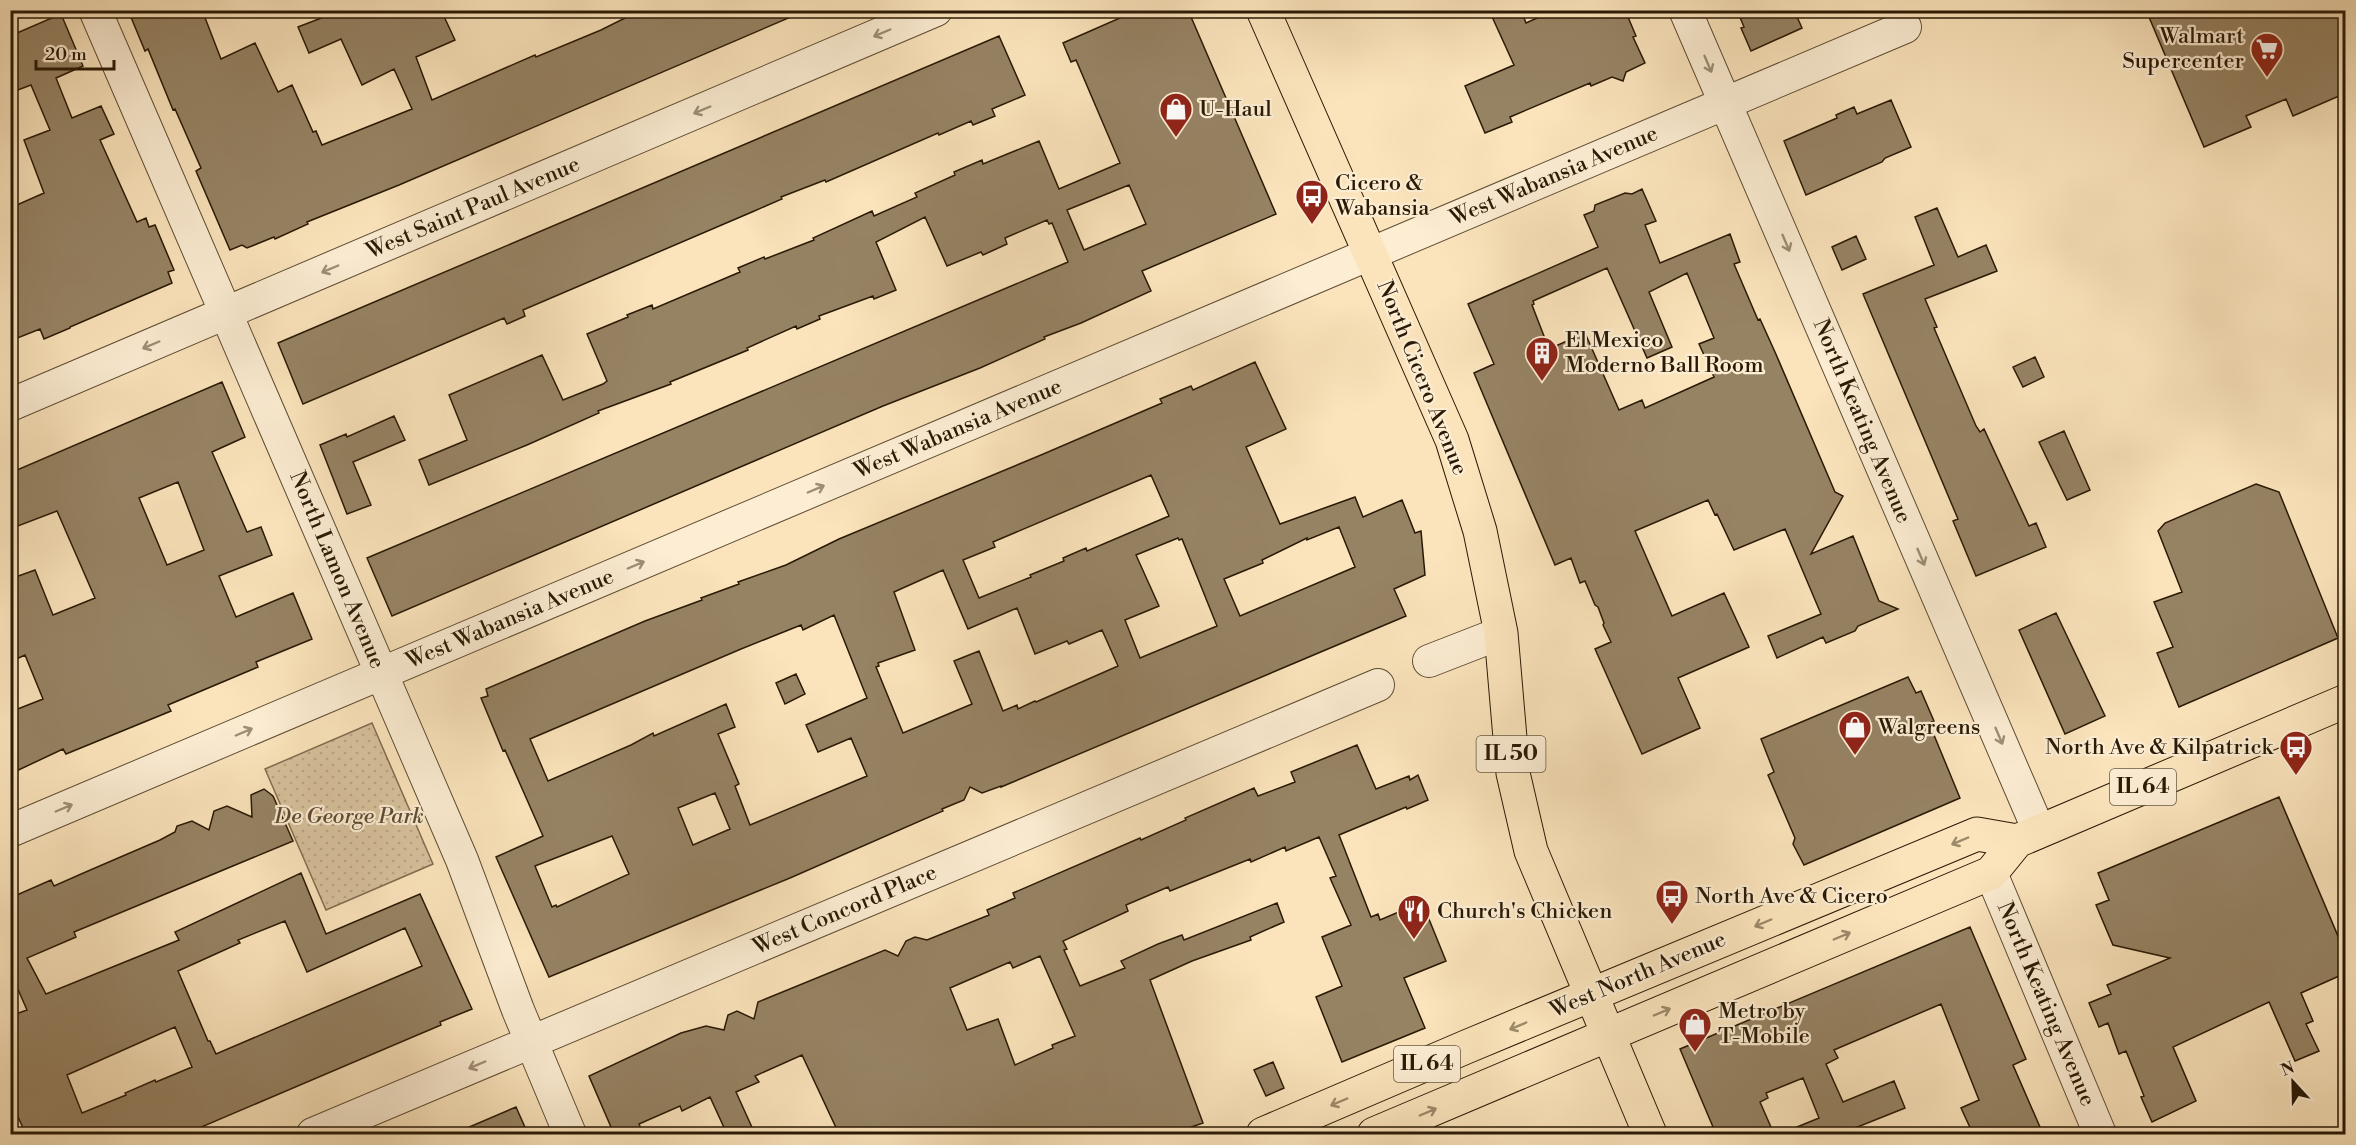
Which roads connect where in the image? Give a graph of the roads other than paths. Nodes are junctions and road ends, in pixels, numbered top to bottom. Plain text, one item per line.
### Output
1 (94, 10) edge
2 (936, 10) edge
3 (1263, 10) edge
4 (1685, 10) edge
5 (1905, 27) dead end
6 (1725, 103) junction
7 (1370, 254) junction
8 (226, 314) junction
9 (10, 405) edge
10 (1501, 633) junction
11 (1429, 661) dead end
12 (382, 674) junction
13 (1378, 685) dead end
14 (2346, 701) edge
15 (10, 831) edge
16 (2028, 836) junction
17 (1991, 873) junction
18 (1592, 995) junction
19 (1609, 1035) junction
20 (531, 1042) junction
21 (313, 1134) edge
22 (570, 1134) edge
23 (1263, 1134) edge
24 (1374, 1134) edge
25 (1650, 1134) edge
26 (2100, 1134) edge

1 - 8 street, North Lamon Avenue
2 -> 8 street, West Saint Paul Avenue
3 - 7 main road, North Cicero Avenue / IL 50
4 -> 6 street, North Keating Avenue
5 - 6 street, West Wabansia Avenue
6 - 7 street, West Wabansia Avenue
6 -> 16 street, North Keating Avenue
7 - 10 main road, North Cicero Avenue / IL 50
12 -> 7 street, West Wabansia Avenue
8 -> 9 street, West Saint Paul Avenue
8 - 12 street, North Lamon Avenue
10 - 11 street
10 - 18 main road, North Cicero Avenue / IL 50
15 -> 12 street, West Wabansia Avenue
12 - 20 street, North Lamon Avenue
13 - 20 street, West Concord Place
14 - 16 main road, West North Avenue / IL 64
16 - 17 main road, West North Avenue / IL 64
16 -> 18 main road, West North Avenue / IL 64
19 -> 17 main road, West North Avenue / IL 64
17 - 26 street, North Keating Avenue
18 - 19 main road, North Cicero Avenue / IL 50
18 -> 23 main road, West North Avenue / IL 64
24 -> 19 main road, West North Avenue / IL 64
19 - 25 main road, North Cicero Avenue / IL 50
20 -> 21 street, West Concord Place
20 - 22 street, North Lamon Avenue

